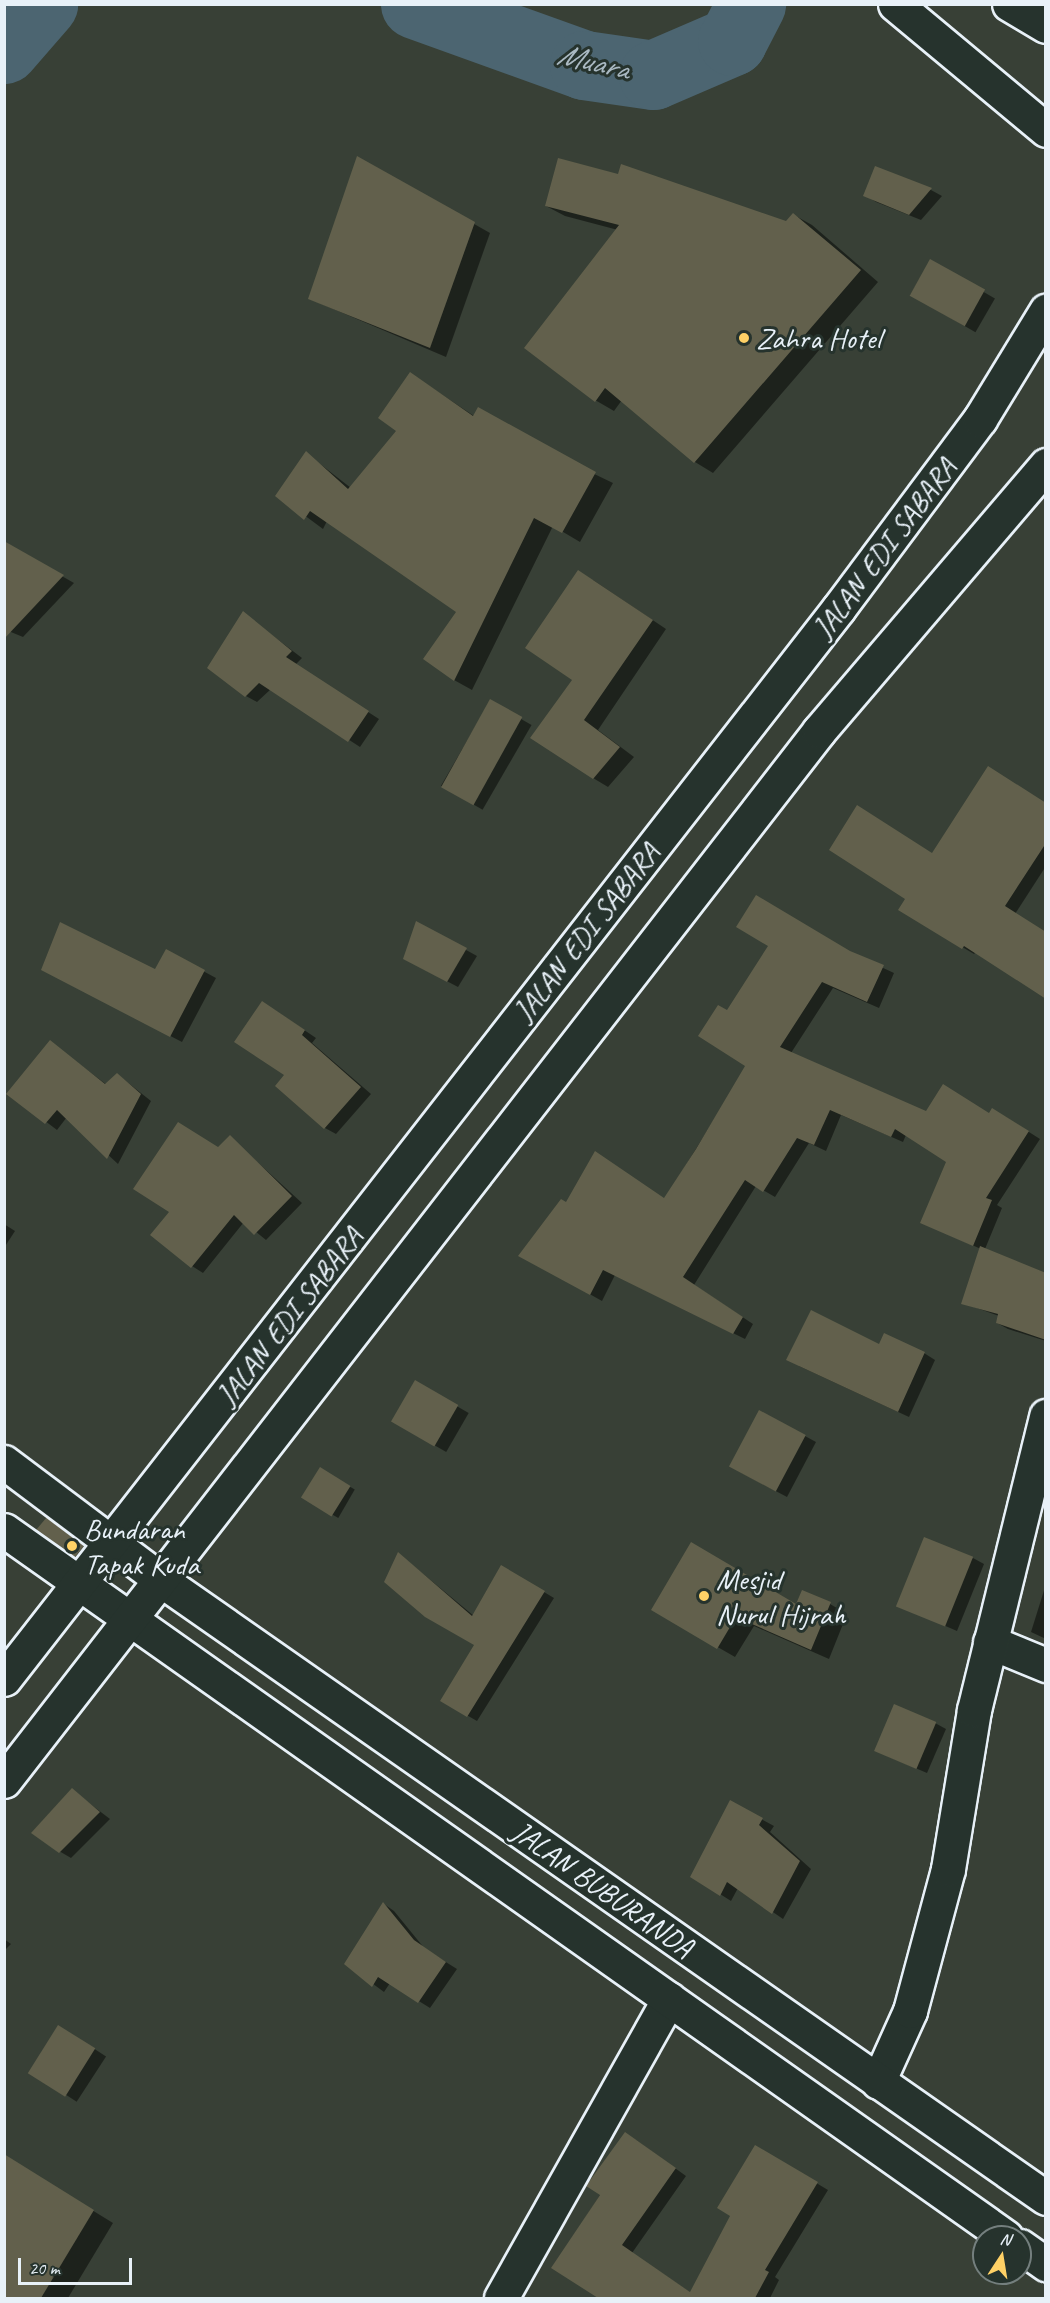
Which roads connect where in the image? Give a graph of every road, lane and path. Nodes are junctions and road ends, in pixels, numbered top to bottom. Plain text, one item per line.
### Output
1 (895, 4) edge
2 (1009, 4) edge
3 (1046, 26) edge
4 (1046, 130) edge
5 (1046, 311) edge
6 (1046, 465) edge
7 (1046, 1416) edge
8 (4, 1462) edge
9 (4, 1530) edge
10 (112, 1542) junction
11 (161, 1580) junction
12 (78, 1585) junction
13 (129, 1621) junction
14 (990, 1642) junction
15 (1046, 1665) edge
16 (4, 1679) edge
17 (4, 1781) edge
18 (669, 1999) junction
19 (878, 2082) junction
20 (1046, 2198) edge
21 (989, 2225) edge
22 (1032, 2254) edge
23 (1046, 2264) edge
24 (501, 2298) edge

1 - 4 street
2 - 3 street
5 - 10 street, JALAN EDI SABARA
6 - 11 street, JALAN EDI SABARA
7 - 14 street
8 - 10 street, JALAN BUBURANDA
9 - 12 street, JALAN BUBURANDA
10 - 11 street, JALAN BUBURANDA
10 - 12 street, JALAN EDI SABARA
11 - 13 street, JALAN EDI SABARA
11 - 19 street, JALAN BUBURANDA
12 - 13 street, JALAN BUBURANDA
12 - 16 street, JALAN EDI SABARA
13 - 17 street, JALAN EDI SABARA
13 - 18 street, JALAN BUBURANDA
14 - 15 street
14 - 19 street
18 - 21 street, JALAN BUBURANDA
18 - 24 street
19 - 20 street, JALAN BUBURANDA
22 - 23 street

